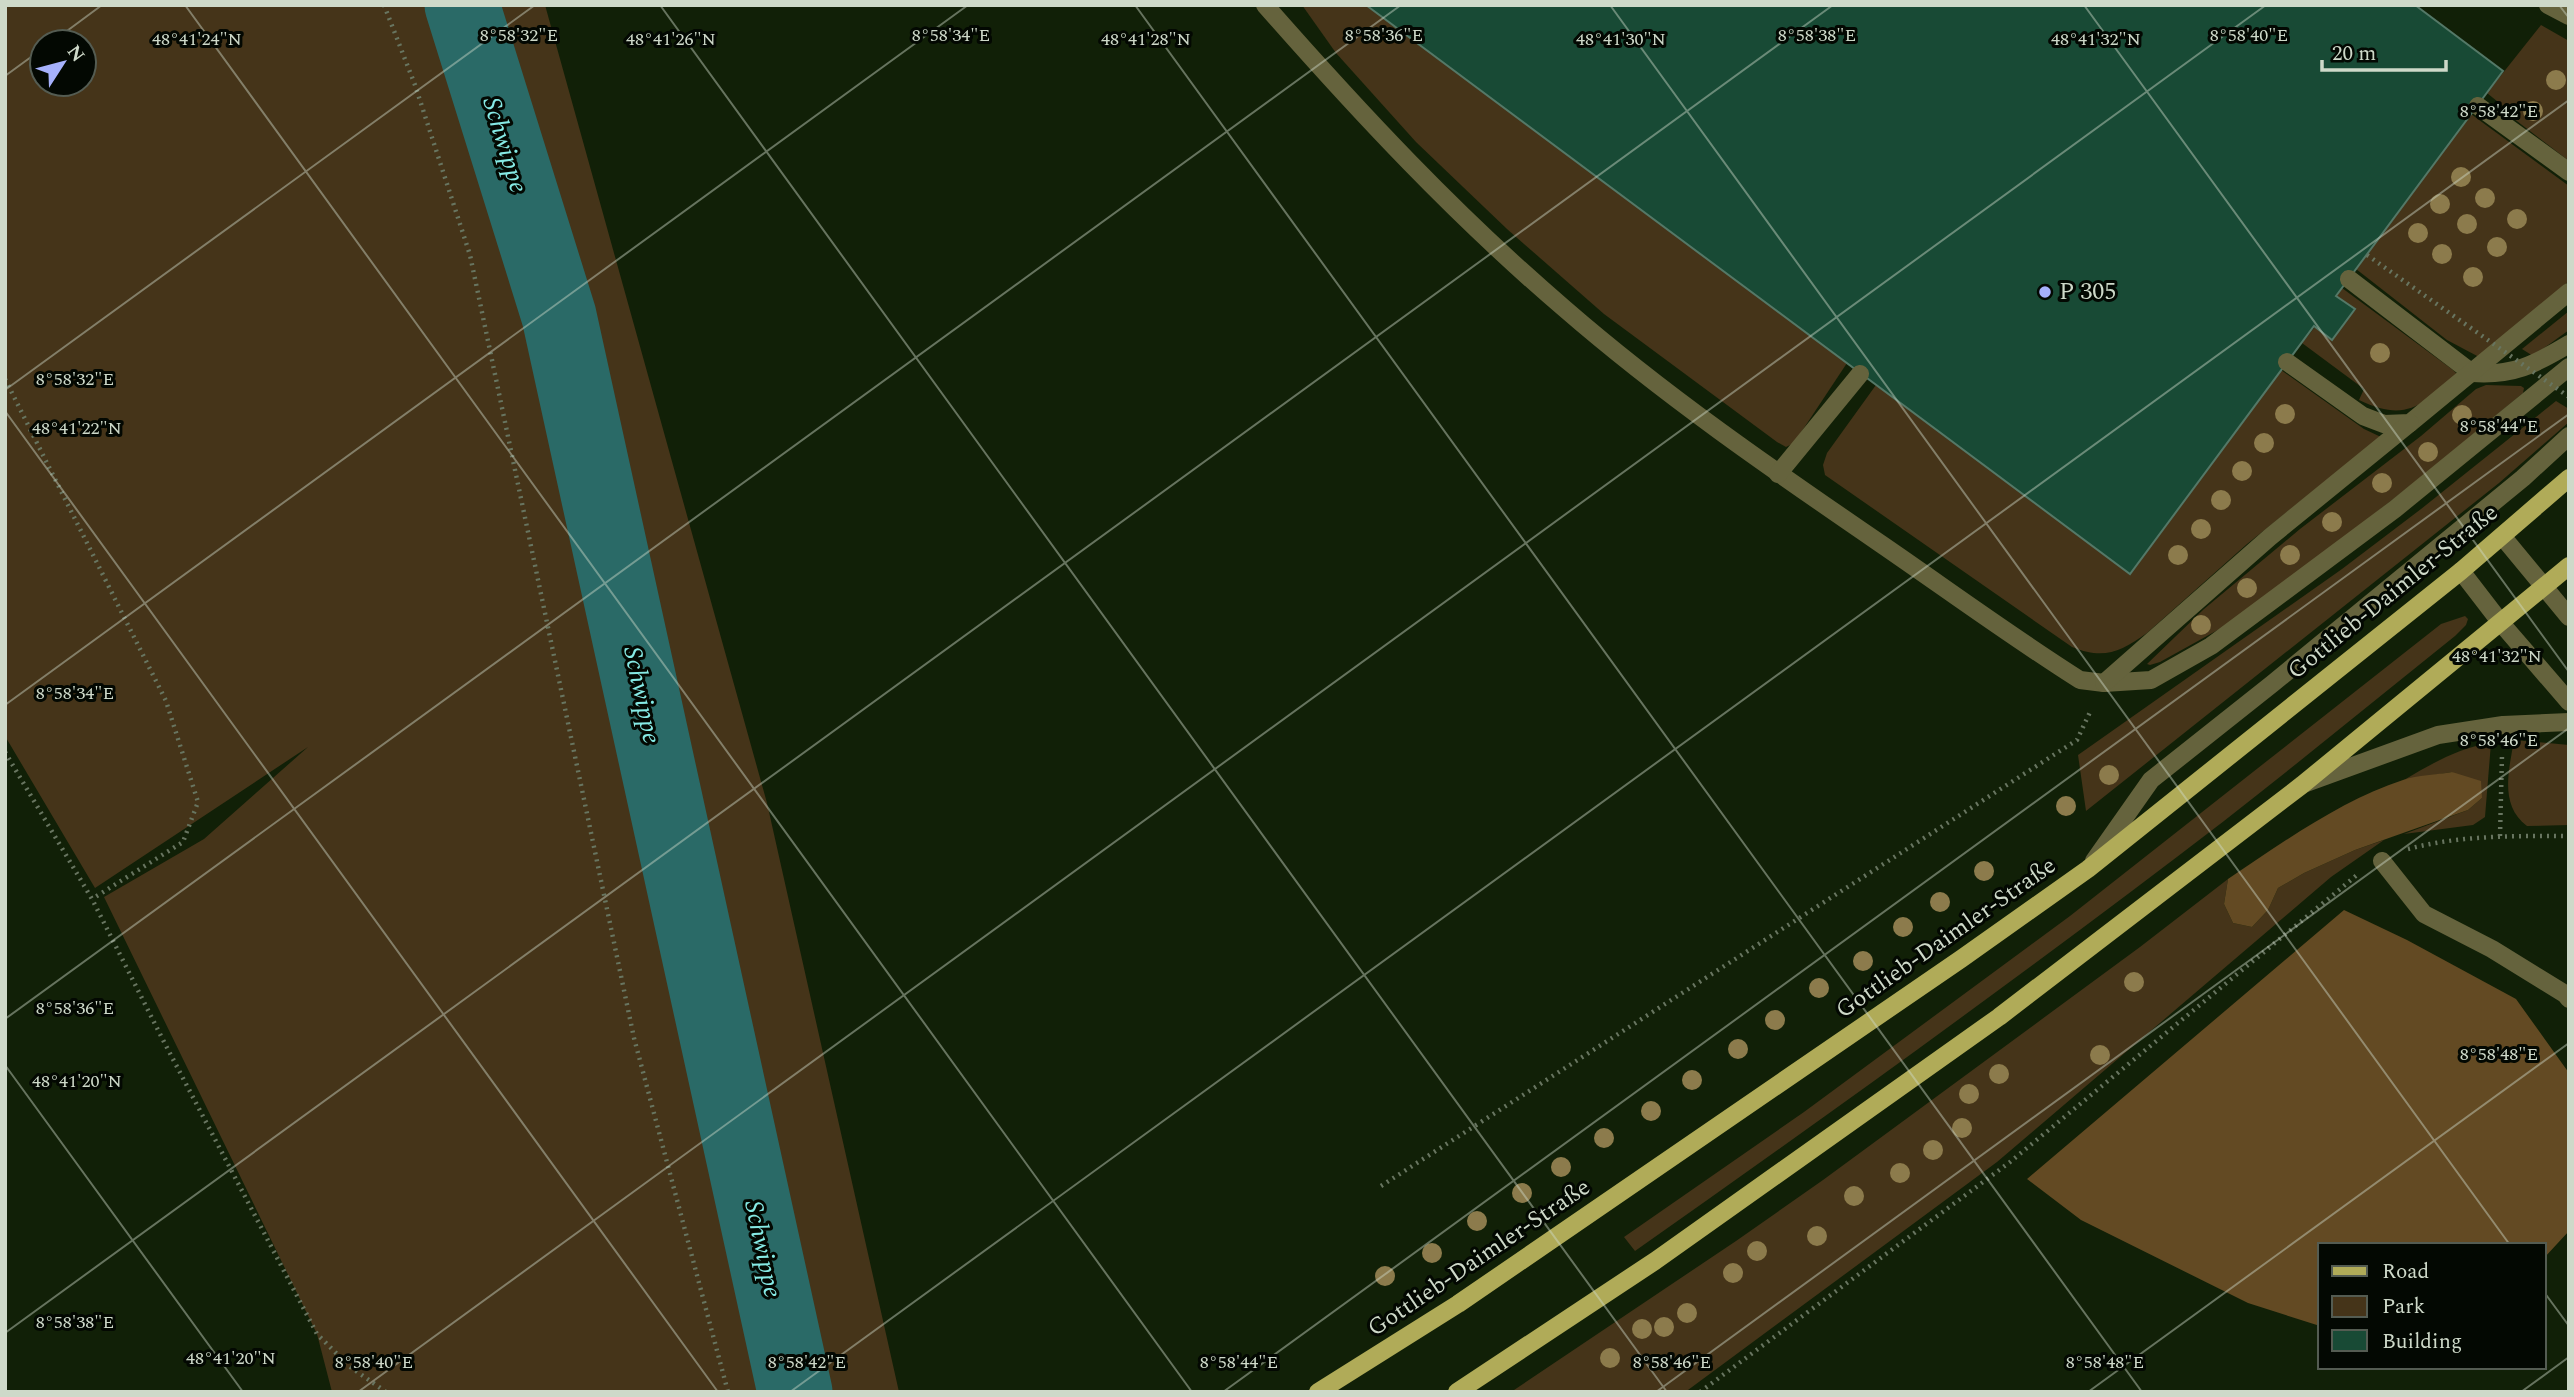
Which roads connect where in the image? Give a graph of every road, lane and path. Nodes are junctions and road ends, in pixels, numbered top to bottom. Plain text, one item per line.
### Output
1 (384, 5) edge
2 (1265, 5) edge
3 (2548, 5) edge
4 (2569, 16) edge
5 (2478, 106) dead end
6 (2569, 173) edge
7 (2367, 255) dead end
8 (2348, 279) dead end
9 (2569, 292) edge
10 (2569, 344) edge
11 (2287, 362) dead end
12 (2569, 368) edge
13 (2472, 373) junction
14 (1860, 374) dead end
15 (5, 379) edge
16 (2569, 397) edge
17 (2410, 423) junction
18 (2569, 436) edge
19 (1779, 474) junction
20 (2569, 478) edge
21 (2502, 536) junction
22 (2569, 566) edge
23 (2461, 571) junction
24 (2544, 587) junction
25 (2569, 617) edge
26 (2501, 624) junction
27 (2104, 683) junction
28 (2569, 702) edge
29 (2569, 722) edge
30 (5, 752) edge
31 (2302, 785) junction
32 (2569, 836) edge
33 (2382, 861) junction
34 (2088, 869) junction
35 (92, 899) junction
36 (2569, 999) edge
37 (1381, 1186) dead end
38 (386, 1392) edge
39 (727, 1392) edge
40 (1318, 1392) edge
41 (1457, 1392) edge
42 (1700, 1392) edge

1 - 39 path
2 - 19 street
3 - 4 street
5 - 6 street
7 - 16 path, bridge
8 - 13 street
9 - 13 street
10 - 13 street
11 - 17 street
12 - 27 street
13 - 17 street
14 - 19 street
15 - 35 path
17 - 27 street
18 - 34 street
19 - 27 street
20 - 21 main road, Gottlieb-Daimler-Straße
21 - 23 main road, Gottlieb-Daimler-Straße
21 - 24 street
22 - 24 main road
23 - 26 street
23 - 34 main road, Gottlieb-Daimler-Straße
24 - 25 street
24 - 26 main road
26 - 28 street
26 - 31 main road
27 - 37 path
29 - 31 street
30 - 35 path
31 - 41 main road
32 - 33 path
33 - 36 street
33 - 42 path
34 - 40 main road, Gottlieb-Daimler-Straße
35 - 38 path

